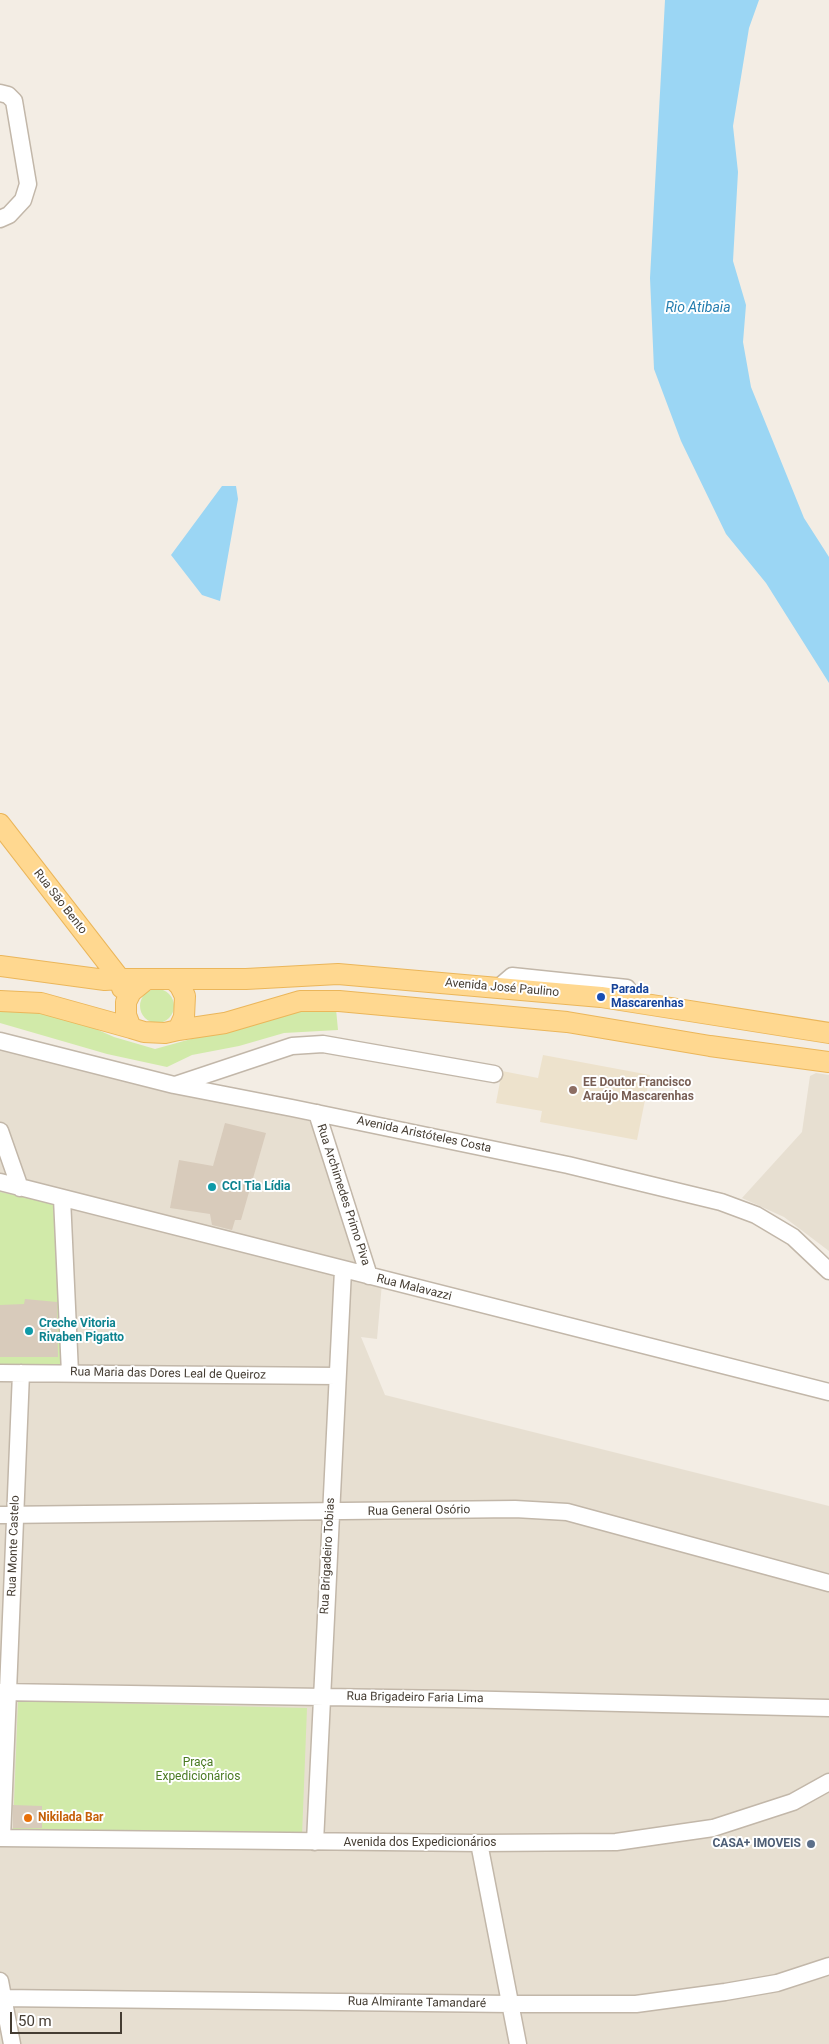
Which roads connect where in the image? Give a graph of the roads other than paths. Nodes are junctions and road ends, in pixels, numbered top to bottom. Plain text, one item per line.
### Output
1 (0, 93) edge
2 (0, 218) edge
3 (0, 824) edge
4 (0, 966) edge
5 (120, 979) junction
6 (147, 979) junction
7 (173, 979) junction
8 (0, 1001) edge
9 (126, 1002) junction
10 (131, 1028) junction
11 (178, 1030) junction
12 (829, 1033) edge
13 (0, 1041) edge
14 (829, 1062) edge
15 (494, 1074) dead end
16 (174, 1085) junction
17 (317, 1113) junction
18 (0, 1131) edge
19 (0, 1182) edge
20 (20, 1188) junction
21 (62, 1198) junction
22 (342, 1270) junction
23 (829, 1271) edge
24 (369, 1276) junction
25 (0, 1373) edge
26 (21, 1373) junction
27 (70, 1373) junction
28 (337, 1376) junction
29 (829, 1392) edge
30 (330, 1512) junction
31 (8, 1515) edge
32 (829, 1584) edge
33 (4, 1692) edge
34 (322, 1696) junction
35 (829, 1708) edge
36 (829, 1782) edge
37 (1, 1838) edge
38 (315, 1842) junction
39 (479, 1843) junction
40 (829, 1966) edge
41 (0, 1981) edge
42 (2, 1998) edge
43 (510, 2004) junction
44 (12, 2044) edge
45 (518, 2044) edge

1 - 2 street
3 - 5 main road, Rua São Bento
4 - 5 main road
5 - 6 main road
5 - 9 main road
6 - 7 main road
6 - 9 main road
7 - 11 main road
7 - 12 main road, Avenida José Paulino
8 - 10 main road
9 - 10 main road
10 - 11 main road
11 - 14 main road
13 - 16 street, Avenida Aristóteles Costa
15 - 16 street
16 - 17 street, Avenida Aristóteles Costa
17 - 23 street, Avenida Aristóteles Costa
17 - 24 street, Rua Archimedes Primo Piva
18 - 20 street
19 - 20 street, Rua Malavazzi
20 - 21 street, Rua Malavazzi
21 - 22 street, Rua Malavazzi
21 - 27 street
22 - 24 street, Rua Malavazzi
22 - 28 street, Rua Brigadeiro Tobias
24 - 29 street, Rua Malavazzi
25 - 26 street, Rua Maria das Dores Leal de Queiroz
26 - 27 street, Rua Maria das Dores Leal de Queiroz
26 - 31 street, Rua Monte Castelo
27 - 28 street, Rua Maria das Dores Leal de Queiroz
28 - 30 street, Rua Brigadeiro Tobias
30 - 31 street, Rua General Osório
30 - 32 street, Rua General Osório
30 - 34 street, Rua Brigadeiro Tobias
31 - 33 street, Rua Monte Castelo
33 - 34 street, Rua Brigadeiro Faria Lima
33 - 37 street, Rua Monte Castelo
34 - 35 street, Rua Brigadeiro Faria Lima
34 - 38 street, Rua Brigadeiro Tobias
36 - 39 street, Avenida dos Expedicionários
37 - 38 street, Avenida dos Expedicionários
38 - 39 street, Avenida dos Expedicionários
39 - 43 street
40 - 43 street, Rua Almirante Tamandaré
41 - 42 street
42 - 43 street, Rua Almirante Tamandaré
42 - 44 street
43 - 45 street

